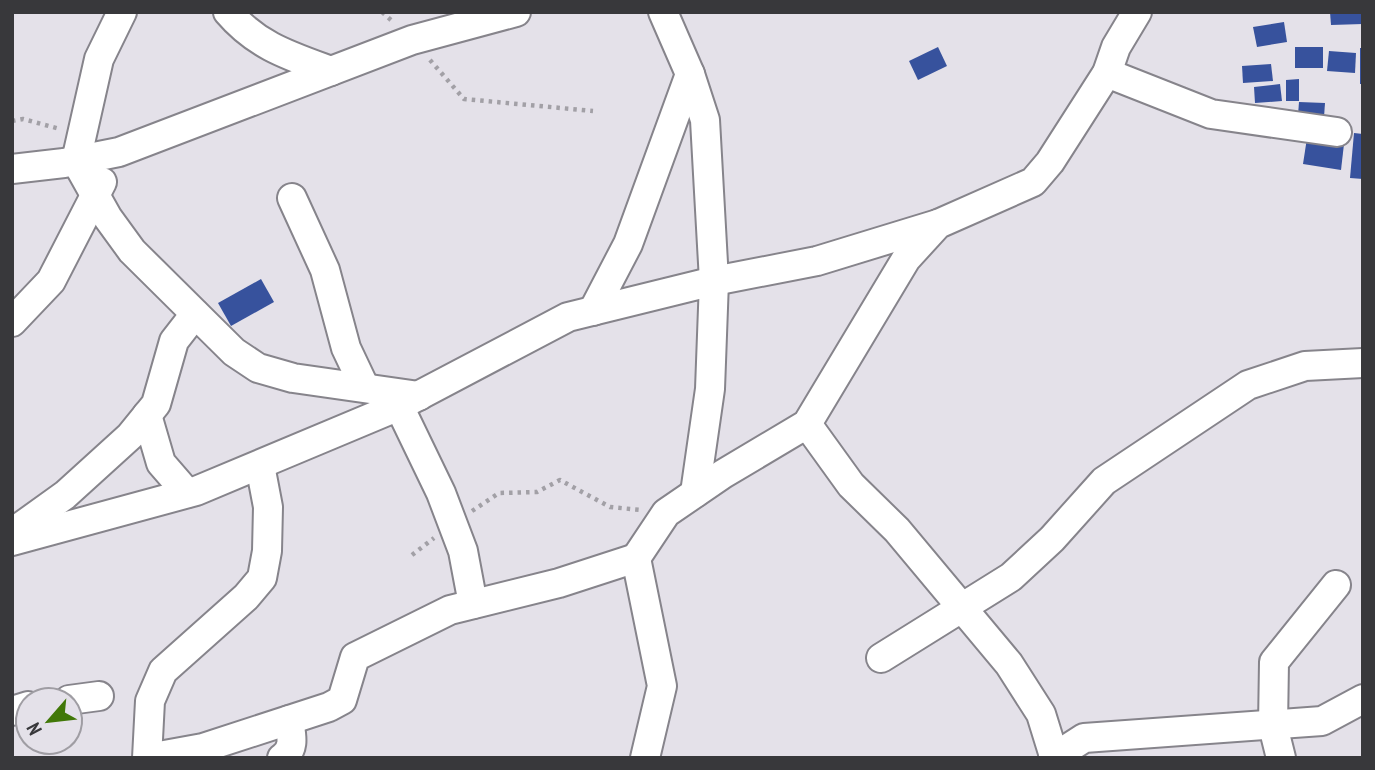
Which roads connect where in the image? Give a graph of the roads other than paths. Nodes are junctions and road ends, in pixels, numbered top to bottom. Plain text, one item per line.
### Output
1 (122, 12) edge
2 (228, 12) edge
3 (516, 12) edge
4 (663, 12) edge
5 (1137, 12) edge
6 (331, 71) junction
7 (1107, 73) junction
8 (690, 74) junction
9 (1337, 132) dead end
10 (119, 152) junction
11 (76, 161) junction
12 (12, 169) edge
13 (95, 195) junction
14 (292, 198) dead end
15 (938, 224) junction
16 (714, 281) junction
17 (593, 311) junction
18 (195, 314) junction
19 (12, 321) edge
20 (1363, 363) edge
21 (364, 386) junction
22 (409, 401) junction
23 (147, 415) junction
24 (807, 424) junction
25 (260, 465) junction
26 (187, 494) junction
27 (695, 494) junction
28 (12, 533) edge
29 (12, 541) edge
30 (636, 558) junction
31 (1336, 586) dead end
32 (473, 604) junction
33 (962, 606) junction
34 (881, 658) dead end
35 (99, 696) dead end
36 (84, 698) edge
37 (1363, 699) edge
38 (289, 720) junction
39 (1273, 726) junction
40 (1053, 757) edge
41 (148, 758) edge
42 (282, 758) edge
43 (645, 758) edge
44 (1281, 758) edge

1 - 11 street
2 - 6 street
3 - 6 street
4 - 8 street
5 - 7 street
6 - 10 street
7 - 9 street
7 - 15 street
8 - 16 street
8 - 17 street
10 - 11 street
10 - 13 street
11 - 12 street
11 - 13 street
13 - 18 street
13 - 19 street
14 - 21 street
15 - 16 street
15 - 24 street
16 - 17 street
16 - 27 street
17 - 22 street
18 - 21 street
18 - 23 street
20 - 33 street
21 - 22 street
22 - 25 street
22 - 32 street
23 - 26 street
23 - 28 street
24 - 27 street
24 - 33 street
25 - 26 street
25 - 41 street
26 - 29 street
27 - 30 street
30 - 32 street
30 - 43 street
31 - 39 street
32 - 38 street
33 - 34 street
33 - 40 street
35 - 36 street
37 - 39 street
38 - 41 street
38 - 42 street
39 - 40 street
39 - 44 street

